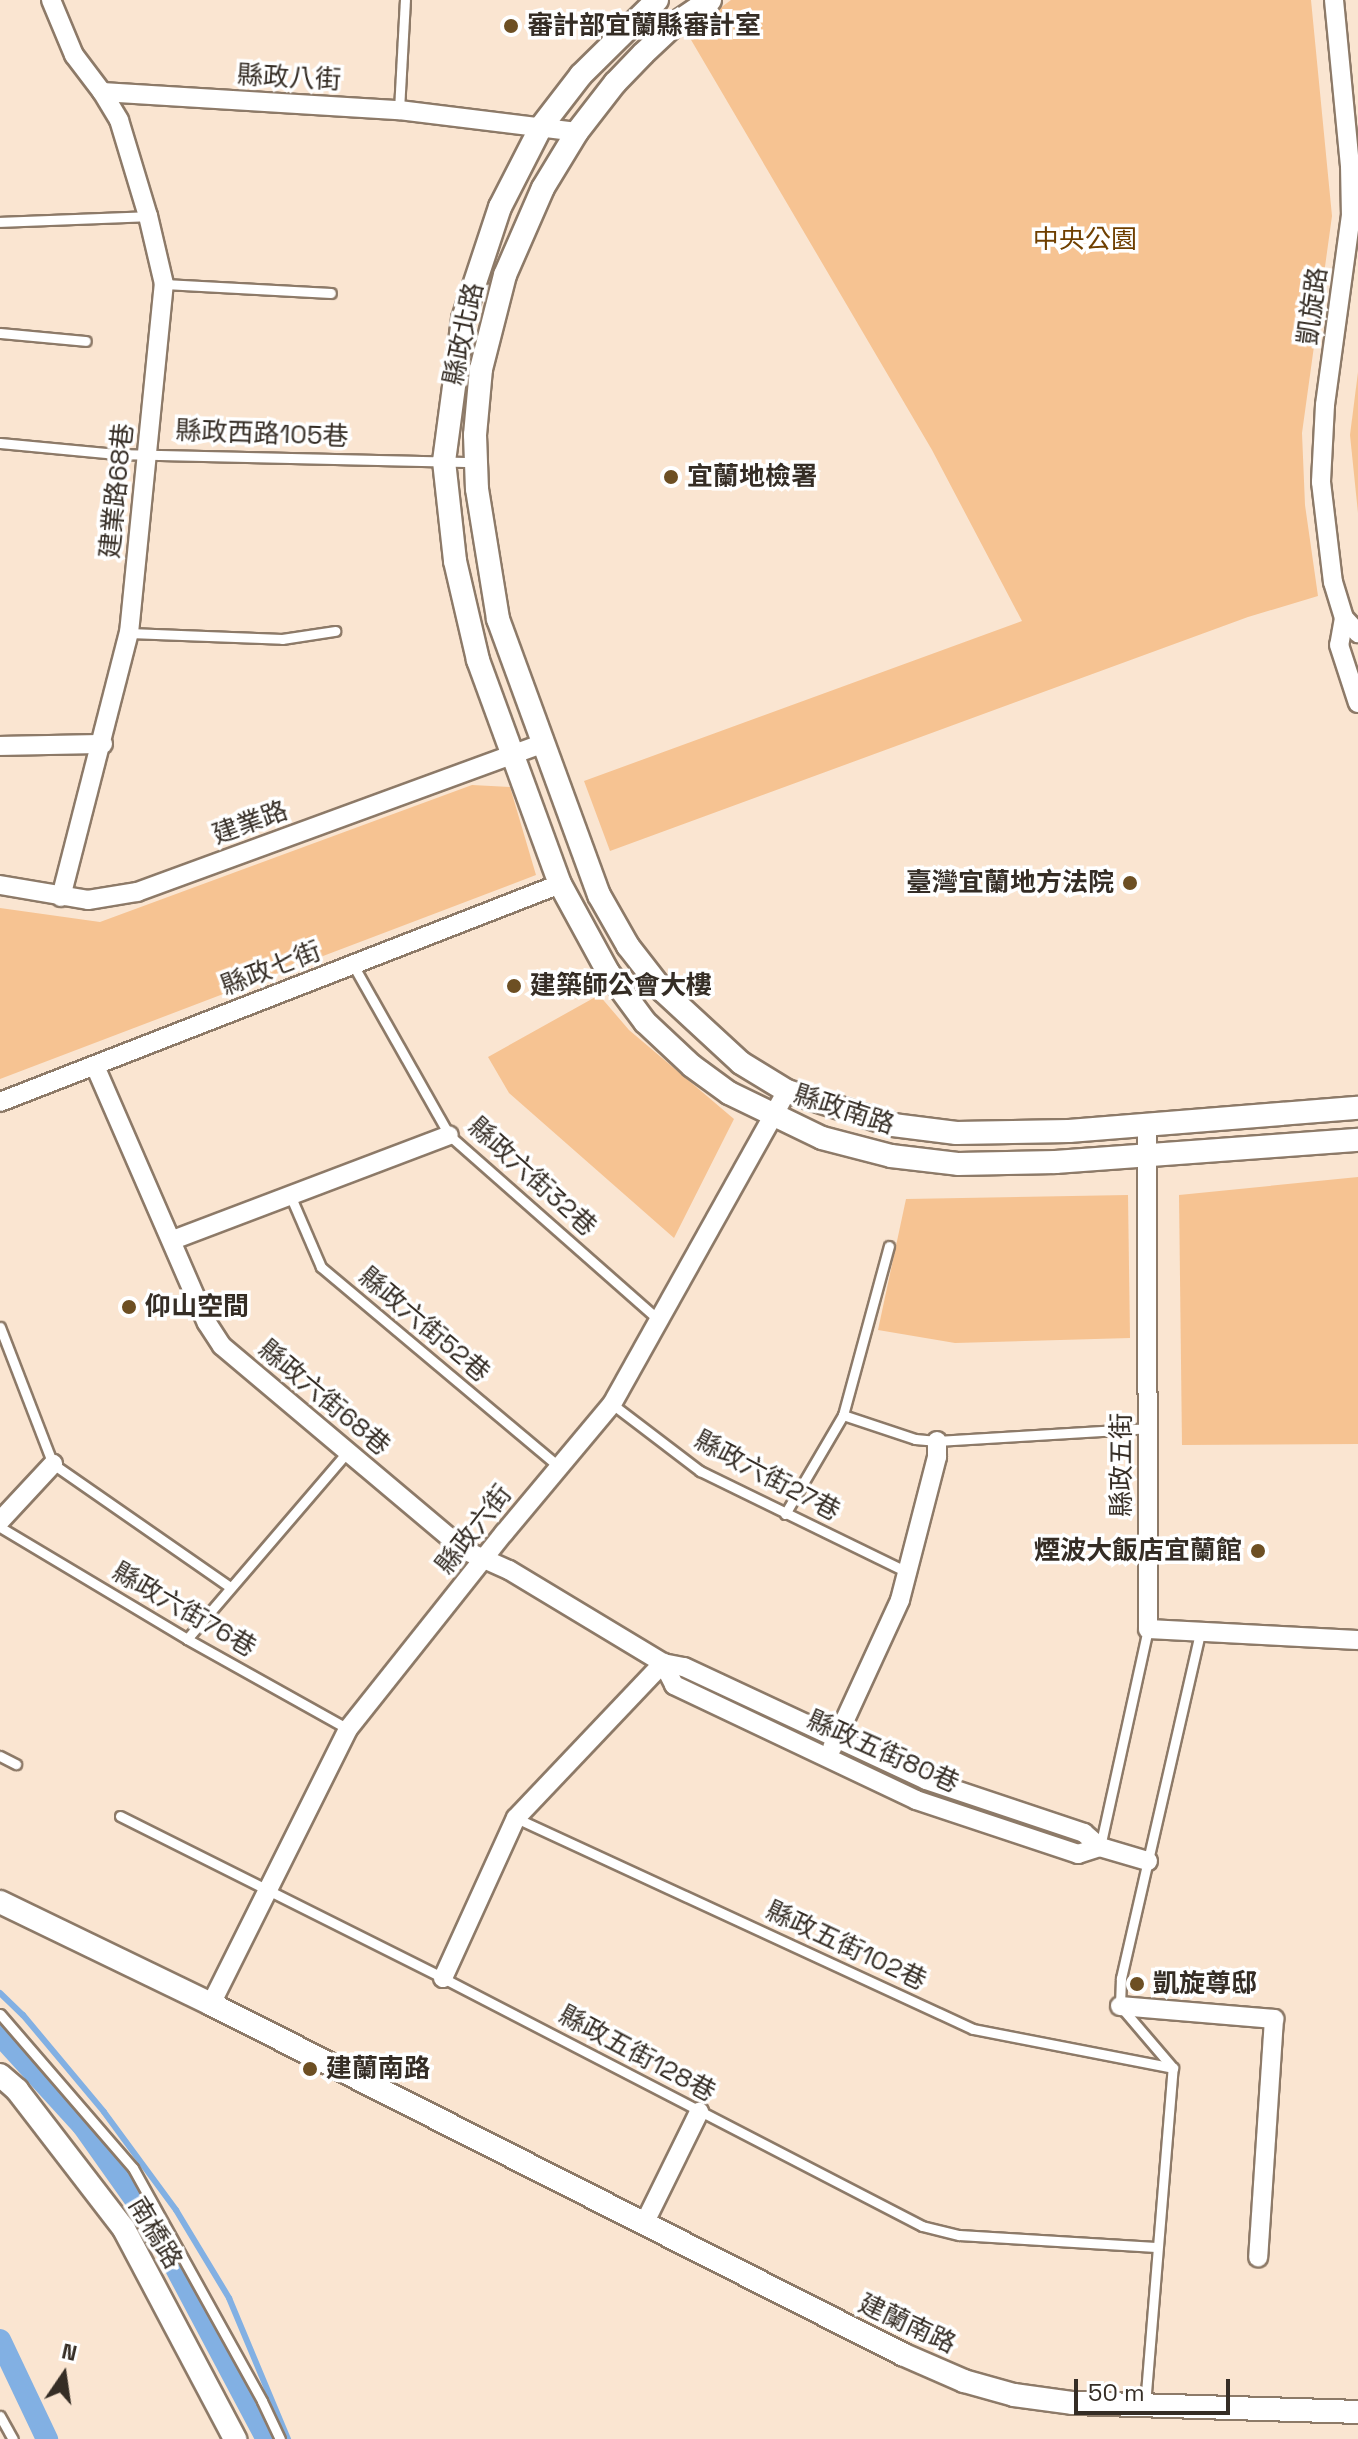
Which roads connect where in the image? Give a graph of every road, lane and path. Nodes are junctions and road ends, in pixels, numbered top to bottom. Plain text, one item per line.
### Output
1 (51, 0) edge
2 (405, 0) edge
3 (657, 0) edge
4 (1334, 0) edge
5 (698, 3) edge
6 (102, 92) junction
7 (399, 110) junction
8 (541, 127) junction
9 (577, 132) junction
10 (148, 216) junction
11 (0, 222) edge
12 (164, 284) junction
13 (331, 293) dead end
14 (0, 333) edge
15 (86, 341) dead end
16 (0, 443) edge
17 (147, 453) junction
18 (444, 461) junction
19 (476, 462) junction
20 (1344, 618) junction
21 (335, 631) dead end
22 (129, 633) junction
23 (1358, 633) edge
24 (1358, 703) edge
25 (545, 743) junction
26 (103, 744) junction
27 (0, 746) edge
28 (511, 755) junction
29 (560, 884) junction
30 (0, 885) edge
31 (61, 897) junction
32 (353, 965) junction
33 (95, 1066) junction
34 (787, 1091) junction
35 (0, 1102) edge
36 (1358, 1108) edge
37 (771, 1116) junction
38 (1147, 1125) junction
39 (449, 1135) junction
40 (1358, 1140) edge
41 (1147, 1156) junction
42 (290, 1195) junction
43 (173, 1240) junction
44 (889, 1246) dead end
45 (658, 1319) junction
46 (0, 1327) edge
47 (612, 1404) junction
48 (843, 1415) junction
49 (1147, 1428) junction
50 (937, 1441) junction
51 (348, 1451) junction
52 (53, 1464) junction
53 (558, 1466) junction
54 (785, 1514) junction
55 (0, 1521) edge
56 (0, 1527) edge
57 (485, 1558) junction
58 (909, 1573) junction
59 (230, 1587) junction
60 (1148, 1629) junction
61 (1201, 1630) junction
62 (187, 1639) junction
63 (1358, 1640) edge
64 (663, 1663) junction
65 (348, 1729) junction
66 (836, 1738) junction
67 (0, 1756) edge
68 (827, 1757) junction
69 (16, 1764) dead end
70 (120, 1816) dead end
71 (516, 1818) junction
72 (1100, 1847) junction
73 (1148, 1861) junction
74 (269, 1891) junction
75 (0, 1902) edge
76 (443, 1978) junction
77 (211, 2004) junction
78 (1120, 2006) junction
79 (0, 2014) edge
80 (1173, 2068) junction
81 (0, 2075) edge
82 (699, 2112) junction
83 (644, 2224) junction
84 (1156, 2247) junction
85 (1258, 2257) dead end
86 (1145, 2408) junction
87 (1358, 2412) edge
88 (0, 2416) edge
89 (13, 2439) edge
90 (235, 2439) edge
91 (280, 2439) edge

1 - 6 street
2 - 7 lane
3 - 8 street, 縣政北路
4 - 20 street, 凱旋路
5 - 9 street, 縣政北路
6 - 7 street, 縣政八街
6 - 10 street, 建業路68巷
7 - 8 street, 縣政八街
8 - 9 street, 縣政八街
8 - 18 street, 縣政北路
9 - 19 street, 縣政北路
10 - 11 lane
10 - 12 street, 建業路68巷
12 - 13 lane
12 - 17 street, 建業路68巷
14 - 15 lane
16 - 17 lane, 縣政西路105巷
17 - 18 lane, 縣政西路105巷
17 - 22 street, 建業路68巷
18 - 19 lane, 縣政西路105巷
18 - 28 street, 縣政北路
19 - 25 street, 縣政北路
20 - 23 street, 凱旋路
20 - 24 street, 凱旋路
21 - 22 lane
22 - 26 street, 建業路68巷
25 - 28 street, 建業路
25 - 34 street, 縣政南路
26 - 27 street
26 - 31 street, 建業路68巷
28 - 29 street, 縣政南路
28 - 31 street, 建業路
29 - 32 street, 縣政七街
29 - 37 street, 縣政南路
30 - 31 street, 建業路
32 - 33 street, 縣政七街
32 - 39 lane, 縣政六街32巷
33 - 35 street, 縣政七街
33 - 43 street, 縣政六街68巷
34 - 37 street, 縣政六街
34 - 38 street, 縣政南路
36 - 38 street, 縣政南路
37 - 41 street, 縣政南路
37 - 45 street, 縣政六街
38 - 41 street, 縣政五街
39 - 42 street
39 - 45 lane, 縣政六街32巷
40 - 41 street, 縣政南路
41 - 49 street, 縣政五街
42 - 43 street
42 - 53 lane, 縣政六街52巷
43 - 51 street, 縣政六街68巷
44 - 48 lane
45 - 47 street, 縣政六街
46 - 52 lane
47 - 53 street, 縣政六街
47 - 54 lane, 縣政六街27巷
48 - 50 lane
48 - 54 lane
49 - 50 lane
49 - 60 street, 縣政五街
50 - 58 street
51 - 57 street, 縣政六街68巷
51 - 59 lane
52 - 55 street
52 - 59 lane
53 - 57 street, 縣政六街
54 - 58 lane, 縣政六街27巷
56 - 62 lane, 縣政六街76巷
57 - 64 street, 縣政五街80巷
57 - 65 street, 縣政六街
58 - 66 street
59 - 62 lane
60 - 61 street
60 - 72 lane, 縣政五街
61 - 63 street
61 - 73 lane
62 - 65 lane, 縣政六街76巷
64 - 66 street, 縣政五街80巷
64 - 68 street, 縣政五街80巷
64 - 71 street
65 - 74 street, 縣政六街
66 - 68 street
66 - 72 street, 縣政五街80巷
67 - 69 lane
68 - 72 street, 縣政五街80巷
70 - 74 lane, 縣政五街128巷
71 - 76 street
71 - 80 lane, 縣政五街102巷
72 - 73 street, 縣政五街80巷
73 - 78 lane
74 - 76 lane, 縣政五街128巷
74 - 77 street, 縣政六街
75 - 77 street, 建蘭南路
76 - 82 lane, 縣政五街128巷
77 - 83 street, 建蘭南路
78 - 80 lane
78 - 85 street
79 - 91 lane
80 - 84 lane
81 - 90 street, 南橋路
82 - 83 street
82 - 84 lane, 縣政五街128巷
83 - 86 street, 建蘭南路
84 - 86 lane
86 - 87 street, 建蘭南路
88 - 89 lane

